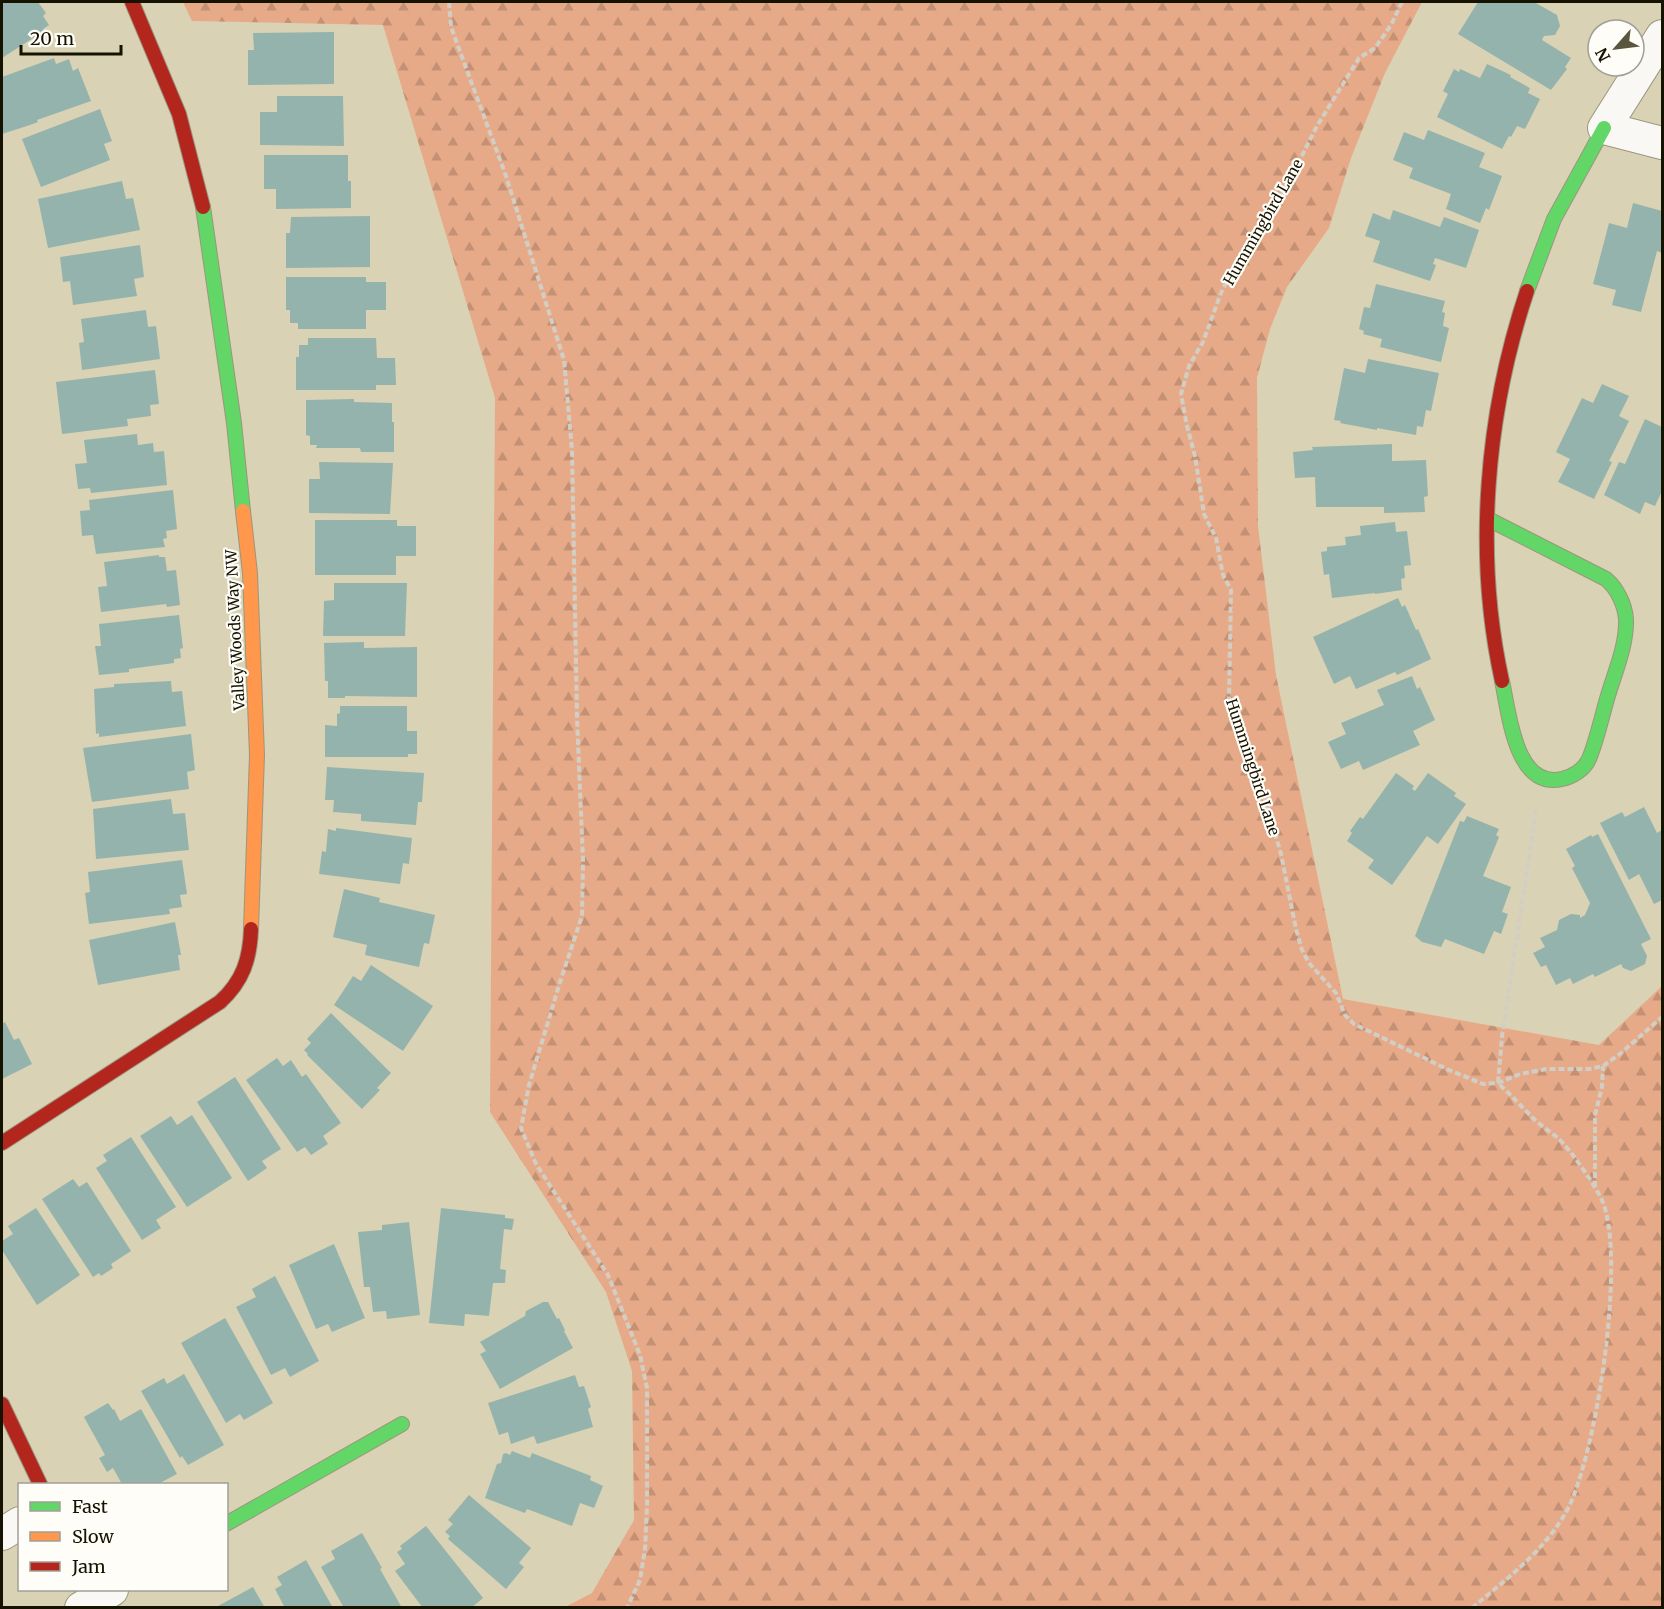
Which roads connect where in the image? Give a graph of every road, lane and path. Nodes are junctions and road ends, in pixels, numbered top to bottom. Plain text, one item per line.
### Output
1 (132, 2) edge
2 (449, 2) edge
3 (1402, 2) edge
4 (1662, 36) edge
5 (1604, 128) junction
6 (1662, 143) edge
7 (1488, 519) junction
8 (1542, 778) junction
9 (1662, 1017) edge
10 (1603, 1066) junction
11 (1498, 1083) junction
12 (2, 1143) edge
13 (1595, 1188) junction
14 (2, 1404) edge
15 (402, 1424) dead end
16 (39, 1483) edge
17 (228, 1523) edge
18 (18, 1524) edge
19 (2, 1534) edge
20 (627, 1608) edge
21 (1472, 1608) edge

1 - 12 street, Valley Woods Way NW
2 - 20 path
3 - 11 path, Hummingbird Lane
4 - 5 street
5 - 6 street
5 - 7 street
7 - 8 street
7 - 8 street
8 - 11 path
9 - 10 path
10 - 11 path, Hummingbird Lane
10 - 13 path
11 - 13 path
13 - 21 path
14 - 16 street
15 - 17 street
18 - 19 street

